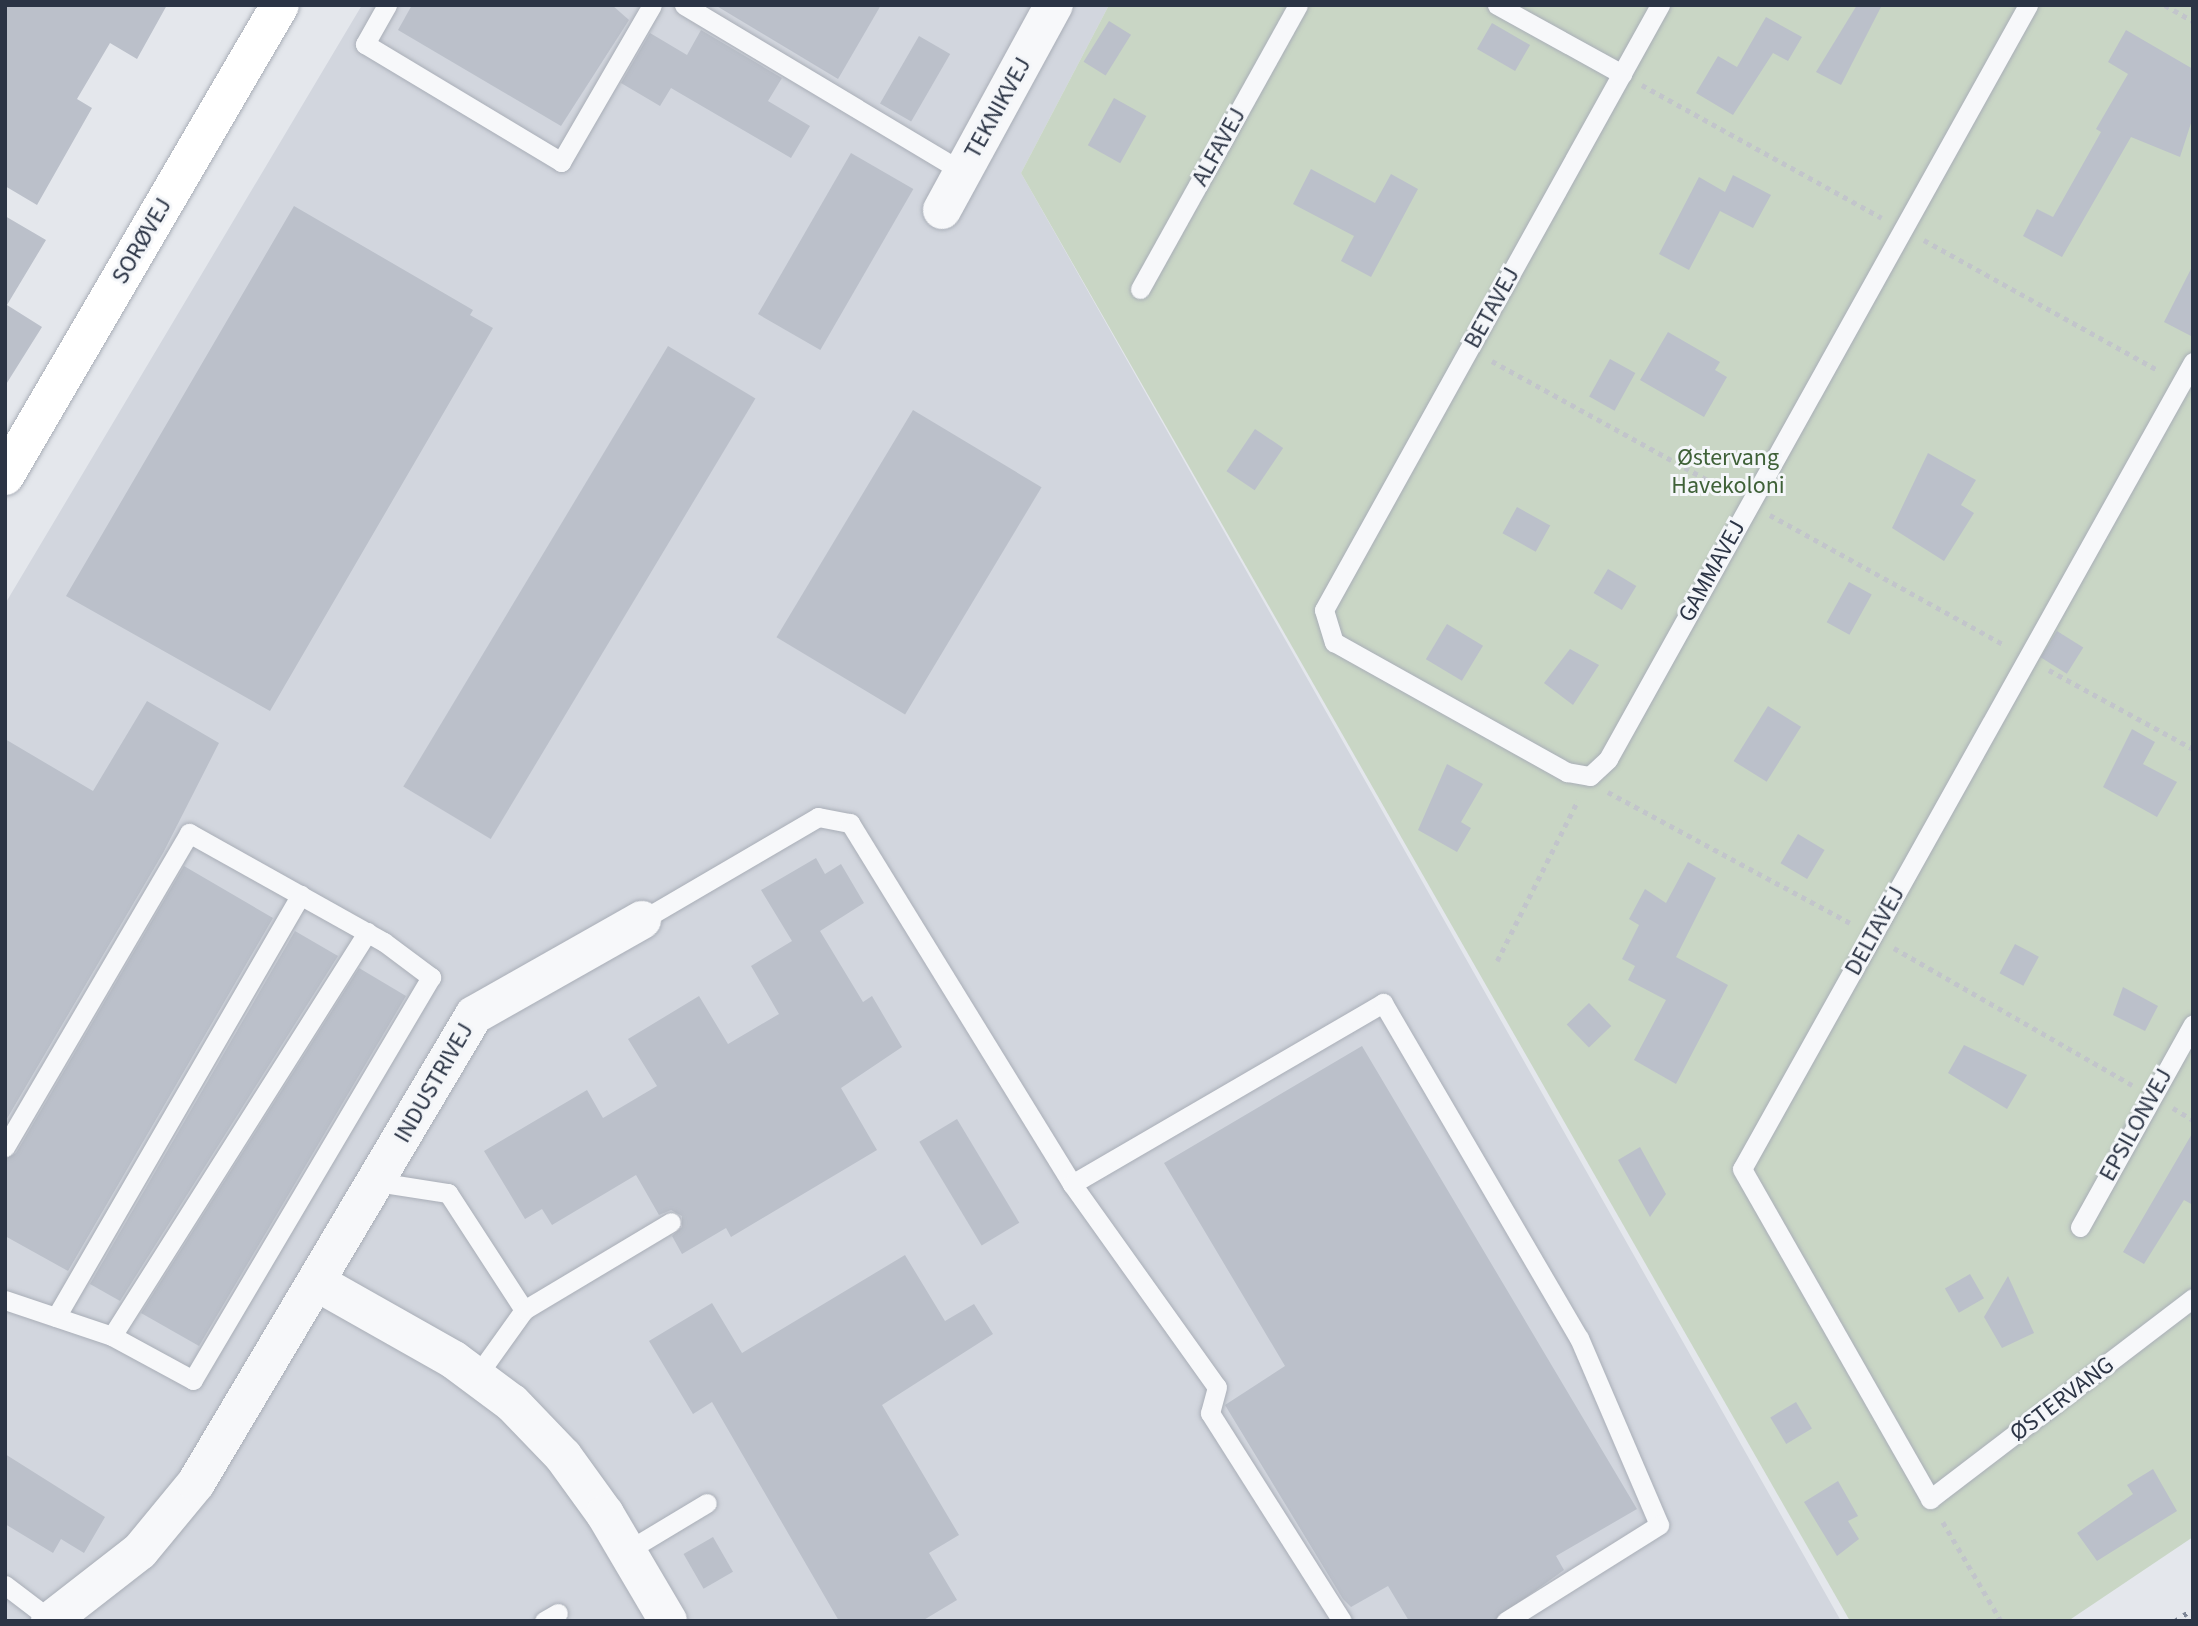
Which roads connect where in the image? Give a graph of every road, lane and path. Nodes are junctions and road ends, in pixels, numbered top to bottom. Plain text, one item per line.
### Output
1 (280, 5) edge
2 (387, 5) edge
3 (652, 5) edge
4 (684, 5) edge
5 (1054, 5) edge
6 (1298, 5) edge
7 (1497, 5) edge
8 (1660, 5) edge
9 (2028, 5) edge
10 (2165, 5) edge
11 (2193, 21) edge
12 (1622, 74) junction
13 (963, 172) junction
14 (942, 210) dead end
15 (1140, 289) dead end
16 (1470, 349) junction
17 (2193, 362) edge
18 (5, 476) edge
19 (1750, 504) junction
20 (2026, 657) junction
21 (2193, 749) edge
22 (1590, 776) junction
23 (301, 895) junction
24 (642, 920) joint
25 (367, 932) junction
26 (1873, 936) junction
27 (1497, 961) dead end
28 (2193, 1024) edge
29 (2152, 1096) junction
30 (2193, 1119) edge
31 (5, 1147) edge
32 (377, 1182) junction
33 (1072, 1184) junction
34 (671, 1222) dead end
35 (2080, 1227) dead end
36 (318, 1283) junction
37 (2193, 1298) edge
38 (5, 1300) edge
39 (524, 1310) junction
40 (56, 1317) junction
41 (112, 1336) junction
42 (476, 1377) junction
43 (1930, 1499) junction
44 (707, 1503) dead end
45 (627, 1551) junction
46 (5, 1585) edge
47 (50, 1620) edge
48 (668, 1621) edge
49 (1342, 1621) edge
50 (1506, 1621) edge
51 (2001, 1621) edge

1 - 18 street, SORØVEJ
2 - 3 lane
4 - 13 lane
5 - 13 street, TEKNIKVEJ
6 - 15 lane, ALFAVEJ
7 - 12 lane
8 - 12 lane, BETAVEJ
9 - 19 lane, GAMMAVEJ
10 - 11 path
12 - 16 lane, BETAVEJ
13 - 14 street, TEKNIKVEJ
16 - 19 path
16 - 22 lane, BETAVEJ
17 - 20 lane, DELTAVEJ
19 - 20 path
19 - 22 lane, GAMMAVEJ
20 - 21 path
20 - 26 lane, DELTAVEJ
22 - 26 path
22 - 27 path
23 - 25 lane
23 - 31 lane
23 - 40 lane
24 - 32 street, INDUSTRIVEJ
24 - 33 lane
25 - 41 lane
25 - 41 lane
26 - 29 path
26 - 43 lane, DELTAVEJ
28 - 29 lane, EPSILONVEJ
29 - 30 path
29 - 35 lane, EPSILONVEJ
32 - 36 street, INDUSTRIVEJ
32 - 39 lane
33 - 49 lane
33 - 50 lane
34 - 39 lane
36 - 42 street
36 - 47 street, INDUSTRIVEJ
37 - 43 lane, ØSTERVANG
38 - 40 lane
39 - 42 lane
40 - 41 lane
42 - 45 street
43 - 51 path
44 - 45 lane
45 - 48 street
46 - 47 lane

